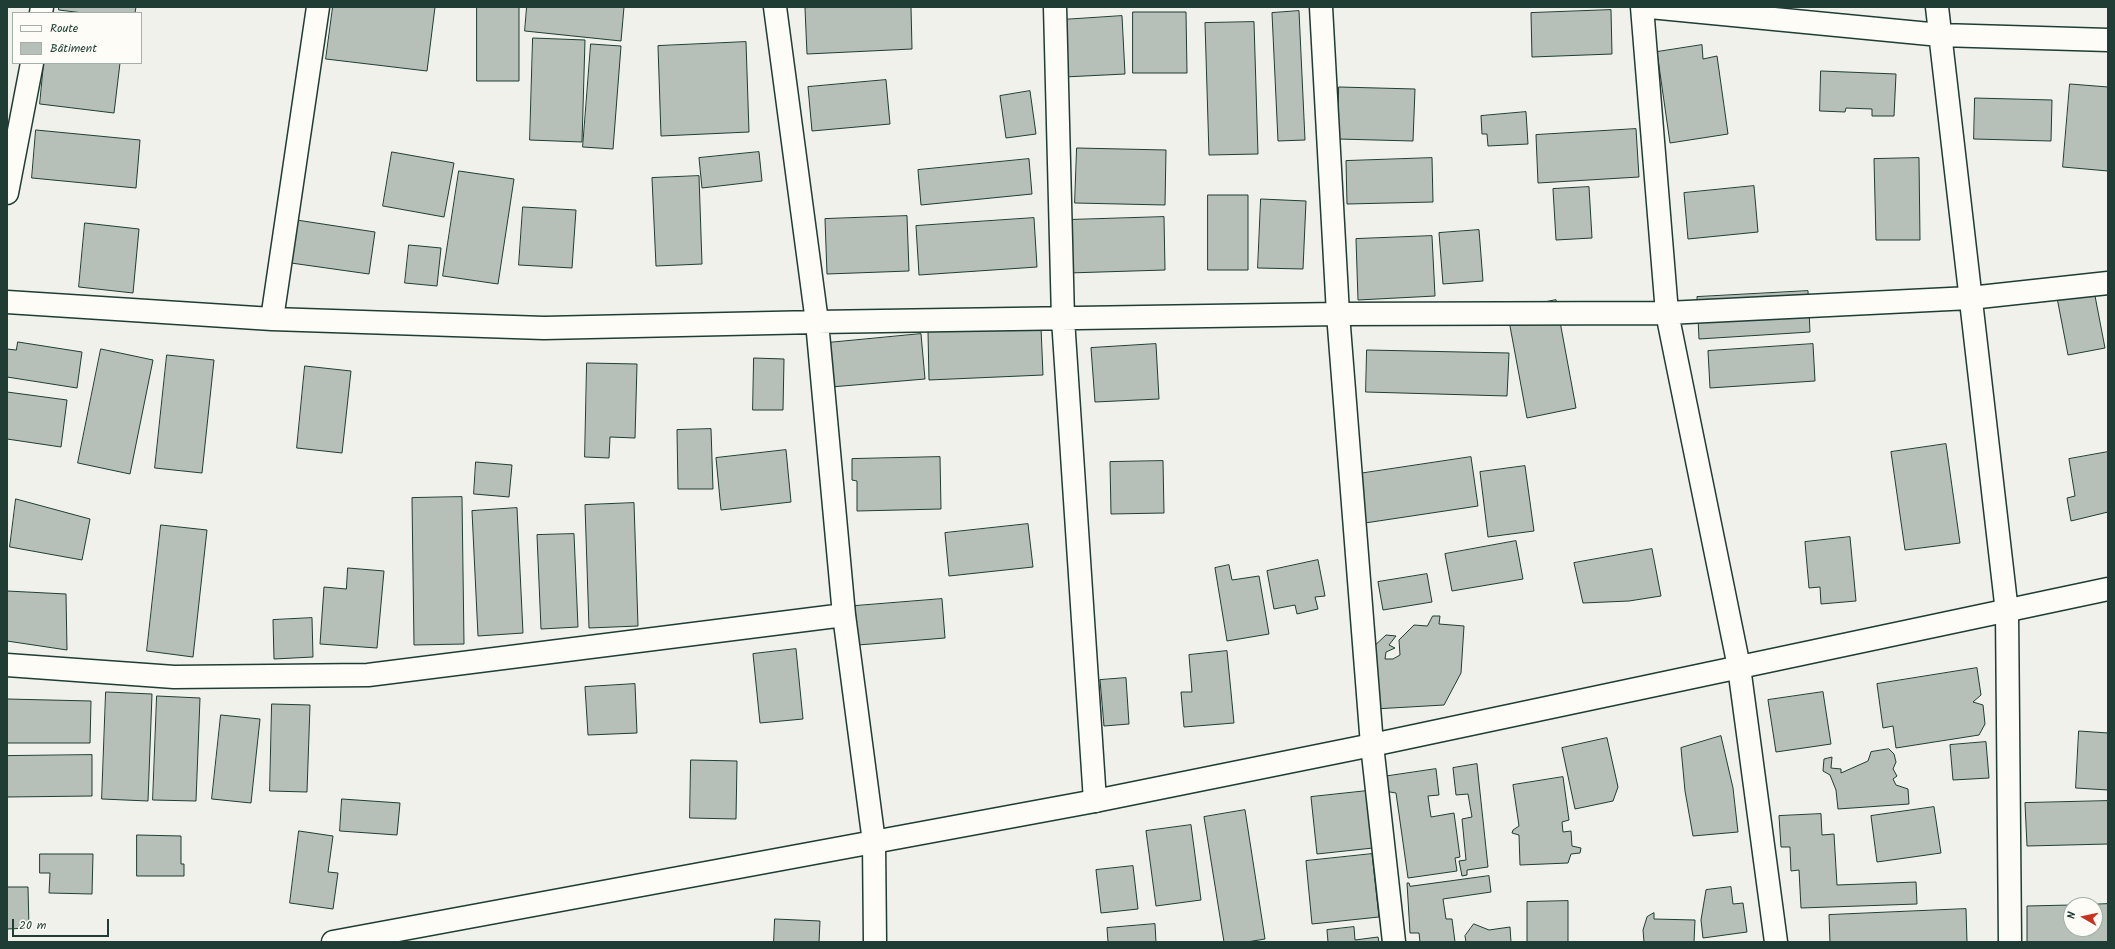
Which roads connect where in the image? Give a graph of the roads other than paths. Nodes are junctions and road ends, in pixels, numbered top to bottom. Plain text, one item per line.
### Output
1 (318, 7) edge
2 (775, 7) edge
3 (1055, 7) edge
4 (1321, 7) edge
5 (1642, 7) edge
6 (1650, 7) edge
7 (1937, 7) edge
8 (1940, 35) junction
9 (2108, 40) edge
10 (32, 64) edge
11 (7, 193) edge
12 (2108, 283) edge
13 (1970, 298) junction
14 (7, 302) edge
15 (1667, 313) junction
16 (1338, 314) junction
17 (272, 319) junction
18 (1063, 319) junction
19 (817, 322) junction
20 (2108, 589) edge
21 (2007, 612) junction
22 (844, 615) junction
23 (7, 665) edge
24 (1739, 667) junction
25 (1372, 745) junction
26 (1095, 801) junction
27 (874, 842) junction
28 (333, 942) edge
29 (875, 942) edge
30 (1394, 942) edge
31 (1776, 942) edge
32 (2010, 942) edge

1 - 17 street
2 - 19 street
3 - 18 street
4 - 16 street
5 - 15 street
6 - 8 street
7 - 8 street
8 - 9 street
8 - 13 street
10 - 11 street
12 - 13 street
13 - 15 street
13 - 21 street
14 - 17 street
15 - 16 street
15 - 24 street
16 - 18 street
16 - 25 street
17 - 19 street
18 - 19 street
18 - 26 street
19 - 22 street
20 - 21 street
21 - 24 street
21 - 32 street
22 - 23 street
22 - 27 street
24 - 25 street
24 - 31 street
25 - 26 street
25 - 30 street
26 - 27 street
27 - 28 street
27 - 29 street

